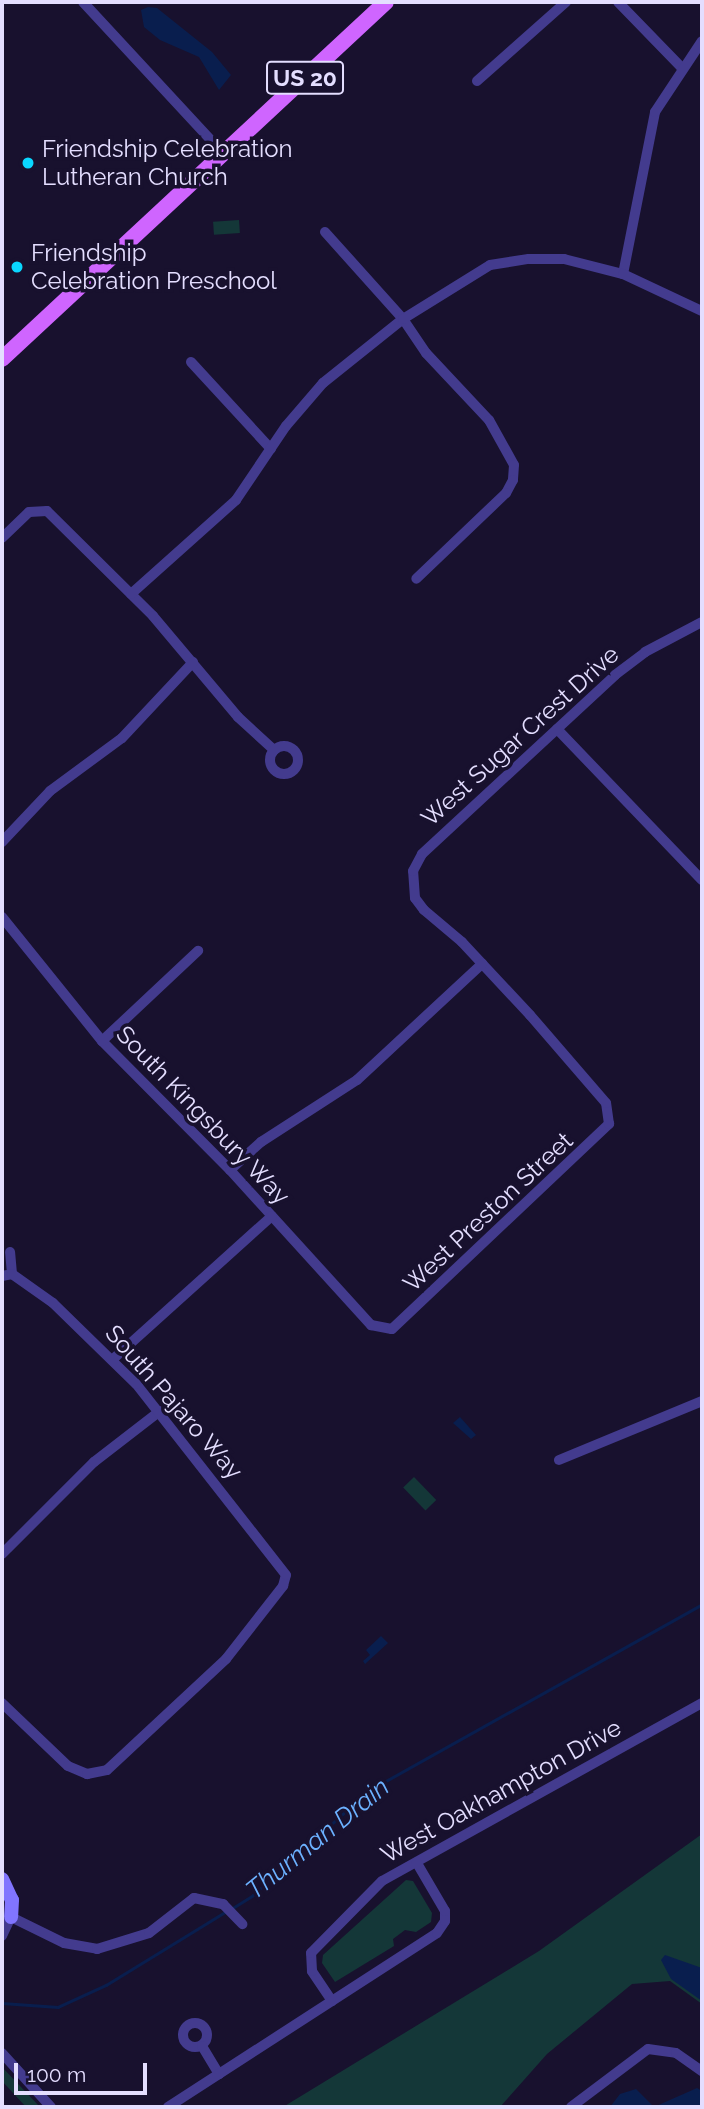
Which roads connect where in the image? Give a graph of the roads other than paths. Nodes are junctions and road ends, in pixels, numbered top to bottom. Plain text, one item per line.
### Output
1 (83, 2) edge
2 (386, 2) edge
3 (566, 2) edge
4 (618, 2) edge
5 (702, 41) edge
6 (681, 68) junction
7 (477, 81) dead end
8 (224, 154) junction
9 (325, 232) dead end
10 (623, 274) junction
11 (702, 311) edge
12 (403, 319) junction
13 (2, 359) edge
14 (191, 362) dead end
15 (271, 449) junction
16 (2, 538) edge
17 (416, 579) dead end
18 (131, 594) junction
19 (702, 622) edge
20 (193, 662) junction
21 (557, 729) junction
22 (274, 750) dead end
23 (2, 842) edge
24 (702, 880) edge
25 (2, 917) edge
26 (198, 951) dead end
27 (482, 964) junction
28 (102, 1041) junction
29 (230, 1170) junction
30 (272, 1216) junction
31 (10, 1252) dead end
32 (7, 1275) edge
33 (385, 1329) joint
34 (112, 1360) junction
35 (702, 1401) edge
36 (160, 1411) junction
37 (559, 1460) dead end
38 (2, 1554) edge
39 (2, 1703) edge
40 (702, 1703) edge
41 (417, 1863) junction
42 (2, 1878) edge
43 (11, 1917) junction
44 (242, 1924) dead end
45 (2, 1936) edge
46 (332, 2001) junction
47 (202, 2046) dead end
48 (2, 2053) edge
49 (702, 2071) edge
50 (219, 2074) junction
51 (51, 2107) edge
52 (168, 2107) edge
53 (571, 2107) edge

1 - 8 street
2 - 8 main road, US 20
3 - 7 street
4 - 6 street
5 - 6 street
6 - 10 street
8 - 13 main road, US 20
9 - 12 street
10 - 11 street
10 - 12 street
12 - 15 street
12 - 17 street
14 - 15 street
15 - 18 street
16 - 18 street
18 - 20 street
19 - 21 street, West Sugar Crest Drive
20 - 22 street
20 - 23 street
21 - 24 street
21 - 27 street, West Sugar Crest Drive
25 - 28 street, South Kingsbury Way
26 - 28 street
27 - 29 street
27 - 33 street, West Preston Street
28 - 29 street, South Kingsbury Way
29 - 30 street, South Kingsbury Way
30 - 33 street, South Kingsbury Way
30 - 34 street
31 - 32 street
32 - 34 street, South Pajaro Way
34 - 36 street, South Pajaro Way
35 - 37 street
36 - 38 street
36 - 39 street, South Pajaro Way
40 - 41 street, West Oakhampton Drive
41 - 46 street, West Oakhampton Drive
41 - 46 street
42 - 43 street
43 - 44 street
43 - 45 street
46 - 50 street
47 - 50 street
48 - 51 street
49 - 53 street
50 - 52 street

